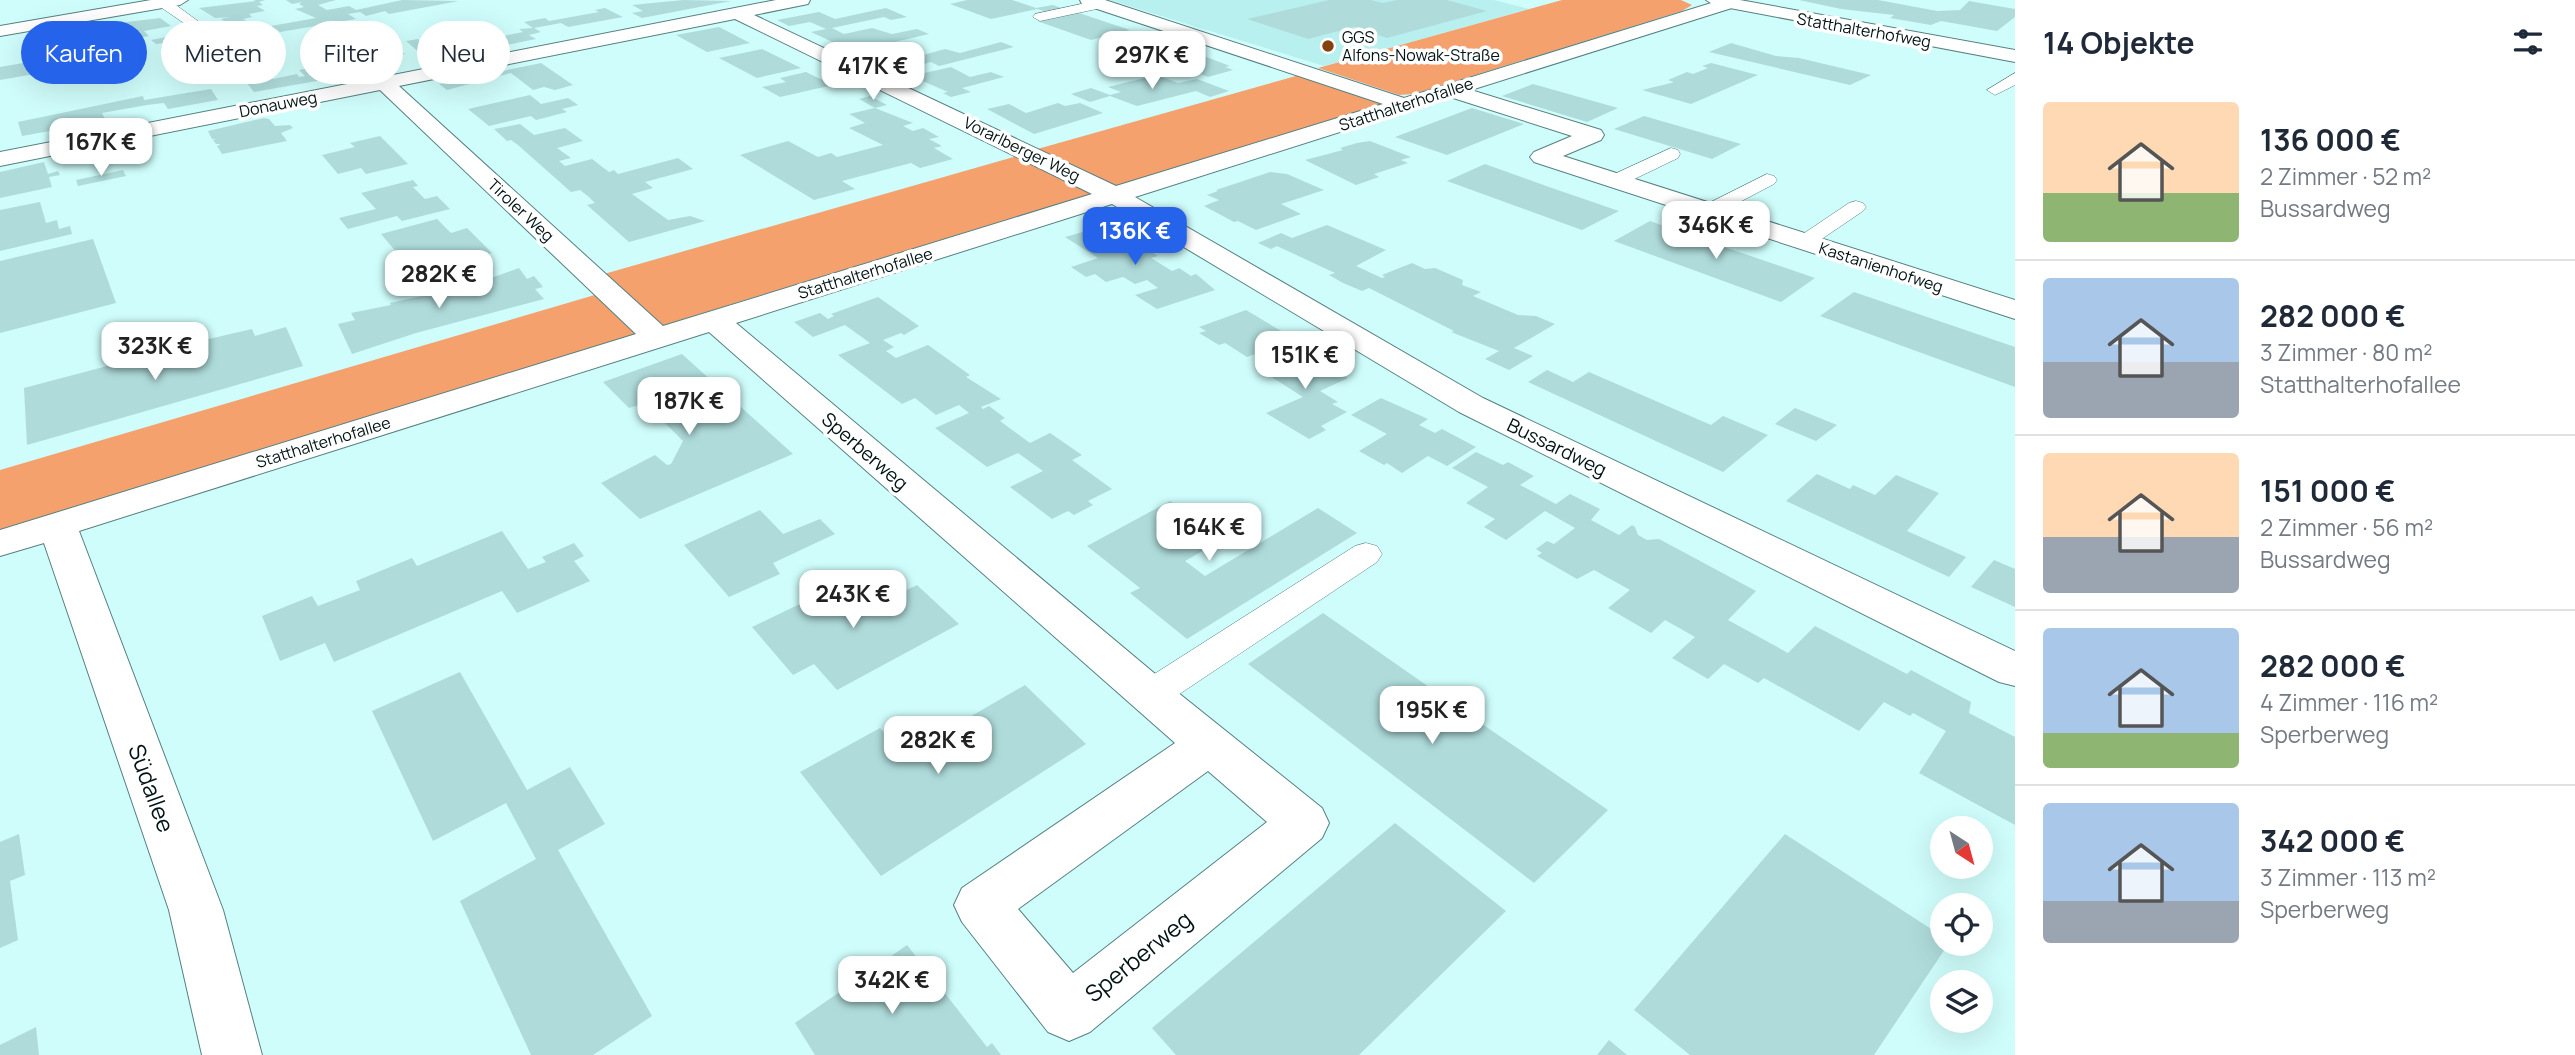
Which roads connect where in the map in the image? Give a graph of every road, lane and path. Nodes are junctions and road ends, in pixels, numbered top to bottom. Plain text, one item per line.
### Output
1 (802, 0) edge
2 (171, 1) edge
3 (1094, 2) edge
4 (1722, 2) edge
5 (739, 13) junction
6 (1040, 17) dead end
7 (193, 21) edge
8 (0, 31) edge
9 (2013, 56) edge
10 (2015, 76) edge
11 (403, 79) edge
12 (379, 84) edge
13 (385, 84) edge
14 (1450, 90) junction
15 (1995, 90) dead end
16 (1406, 105) junction
17 (1671, 154) dead end
18 (0, 159) edge
19 (1767, 180) dead end
20 (1615, 181) junction
21 (1114, 195) junction
22 (1856, 207) dead end
23 (1708, 211) junction
24 (1802, 242) junction
25 (2015, 310) edge
26 (714, 320) junction
27 (657, 337) junction
28 (57, 525) junction
29 (0, 543) edge
30 (1366, 554) dead end
31 (2015, 670) edge
32 (1150, 695) junction
33 (1208, 745) junction
34 (232, 1055) edge

1 - 5 street, Donauweg
2 - 7 lane
2 - 8 street
3 - 6 lane
3 - 16 street
4 - 9 street, Statthalterhofweg
4 - 14 street, Statthalterhofallee
5 - 11 street, Donauweg
5 - 21 street, Vorarlberger Weg
9 - 10 lane
10 - 15 lane
12 - 18 street, Donauweg
13 - 27 street, Tiroler Weg
14 - 16 street, Statthalterhofallee
14 - 20 street, Kastanienhofweg
16 - 21 street, Statthalterhofallee
17 - 20 lane
19 - 23 lane
20 - 23 street, Kastanienhofweg
21 - 26 street, Statthalterhofallee
21 - 31 street, Bussardweg
22 - 24 lane
23 - 24 street, Kastanienhofweg
24 - 25 street, Kastanienhofweg
26 - 27 street, Statthalterhofallee
26 - 32 street, Sperberweg
27 - 28 street, Statthalterhofallee
28 - 29 street, Statthalterhofallee
28 - 34 street, Südallee
30 - 32 lane
32 - 33 street, Sperberweg
33 - 33 street, Sperberweg

